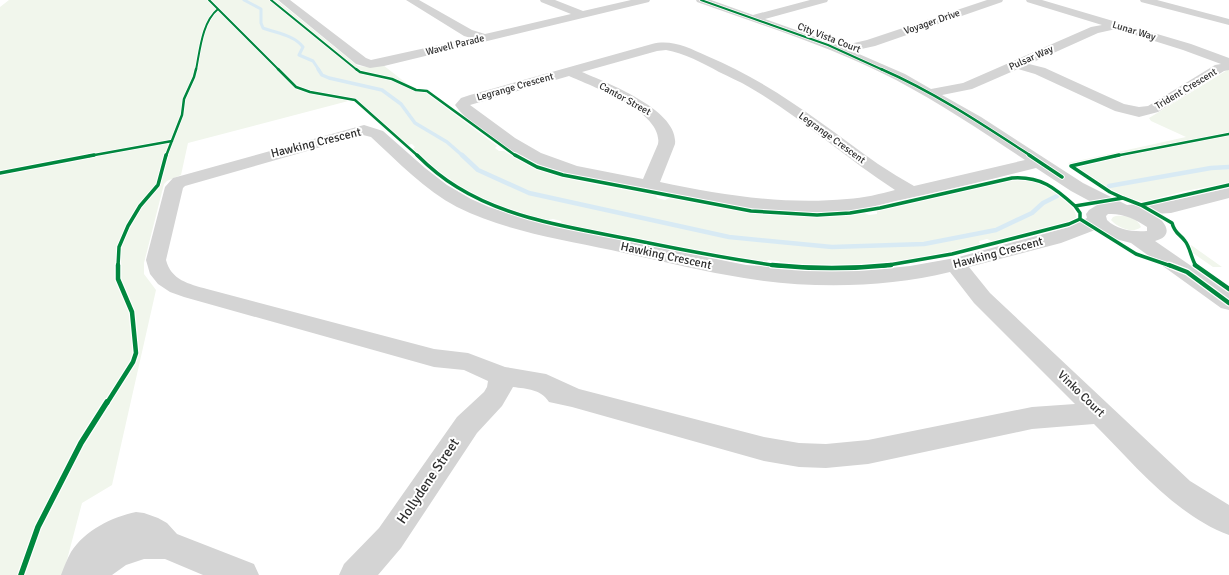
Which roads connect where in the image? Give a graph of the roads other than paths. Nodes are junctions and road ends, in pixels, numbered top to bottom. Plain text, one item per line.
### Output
1 (283, 0) edge
2 (411, 0) edge
3 (545, 0) edge
4 (645, 0) edge
5 (704, 0) edge
6 (823, 0) edge
7 (995, 0) edge
8 (1025, 0) edge
9 (1035, 1) edge
10 (1152, 1) edge
11 (580, 15) junction
12 (757, 19) junction
13 (1229, 22) edge
14 (1111, 25) junction
15 (476, 37) junction
16 (844, 51) junction
17 (1229, 62) edge
18 (1015, 65) junction
19 (1229, 66) edge
20 (572, 70) junction
21 (934, 95) junction
22 (1044, 165) junction
23 (643, 184) junction
24 (1077, 187) junction
25 (1229, 193) edge
26 (907, 194) junction
27 (1171, 207) junction
28 (1125, 210) junction
29 (1098, 216) junction
30 (1149, 232) junction
31 (1115, 233) junction
32 (1067, 234) junction
33 (948, 266) junction
34 (1229, 289) edge
35 (1229, 303) edge
36 (496, 383) junction
37 (1093, 406) junction
38 (1229, 521) edge
39 (390, 538) junction
40 (101, 558) edge
41 (78, 575) edge
42 (242, 575) edge
43 (356, 575) edge
44 (372, 575) edge

1 - 15 street, Wavell Parade
2 - 15 street
3 - 11 street
4 - 11 street, Wavell Parade
5 - 12 street, City Vista Court
6 - 12 street
7 - 16 street, Voyager Drive
8 - 9 street, Lunar Way
9 - 14 street, Lunar Way
10 - 13 street
11 - 15 street, Wavell Parade
12 - 16 street, City Vista Court
14 - 17 street, Lunar Way
14 - 18 street, Pulsar Way
16 - 21 street, City Vista Court
18 - 19 street, Trident Crescent
18 - 21 street, Pulsar Way
20 - 23 street, Cantor Street
20 - 23 street, Legrange Crescent
20 - 26 street, Legrange Crescent
21 - 22 street
22 - 24 street
22 - 26 street, Legrange Crescent
23 - 26 street, Legrange Crescent
24 - 28 street
24 - 29 street
25 - 27 street, Hawking Crescent
27 - 28 street, Hawking Crescent
27 - 30 street
28 - 29 street, Hawking Crescent
28 - 30 street
29 - 31 street
29 - 32 street, Hawking Crescent
30 - 31 street
30 - 34 street
30 - 35 street
31 - 32 street, Hawking Crescent
32 - 33 street, Hawking Crescent
33 - 36 street, Hawking Crescent
33 - 37 street, Vinko Court
36 - 37 street, Hawking Crescent
36 - 39 street, Hollydene Street
37 - 38 street, Vinko Court
39 - 43 street, Hollydene Street
39 - 44 street, Hollydene Street
40 - 41 street
40 - 42 street

